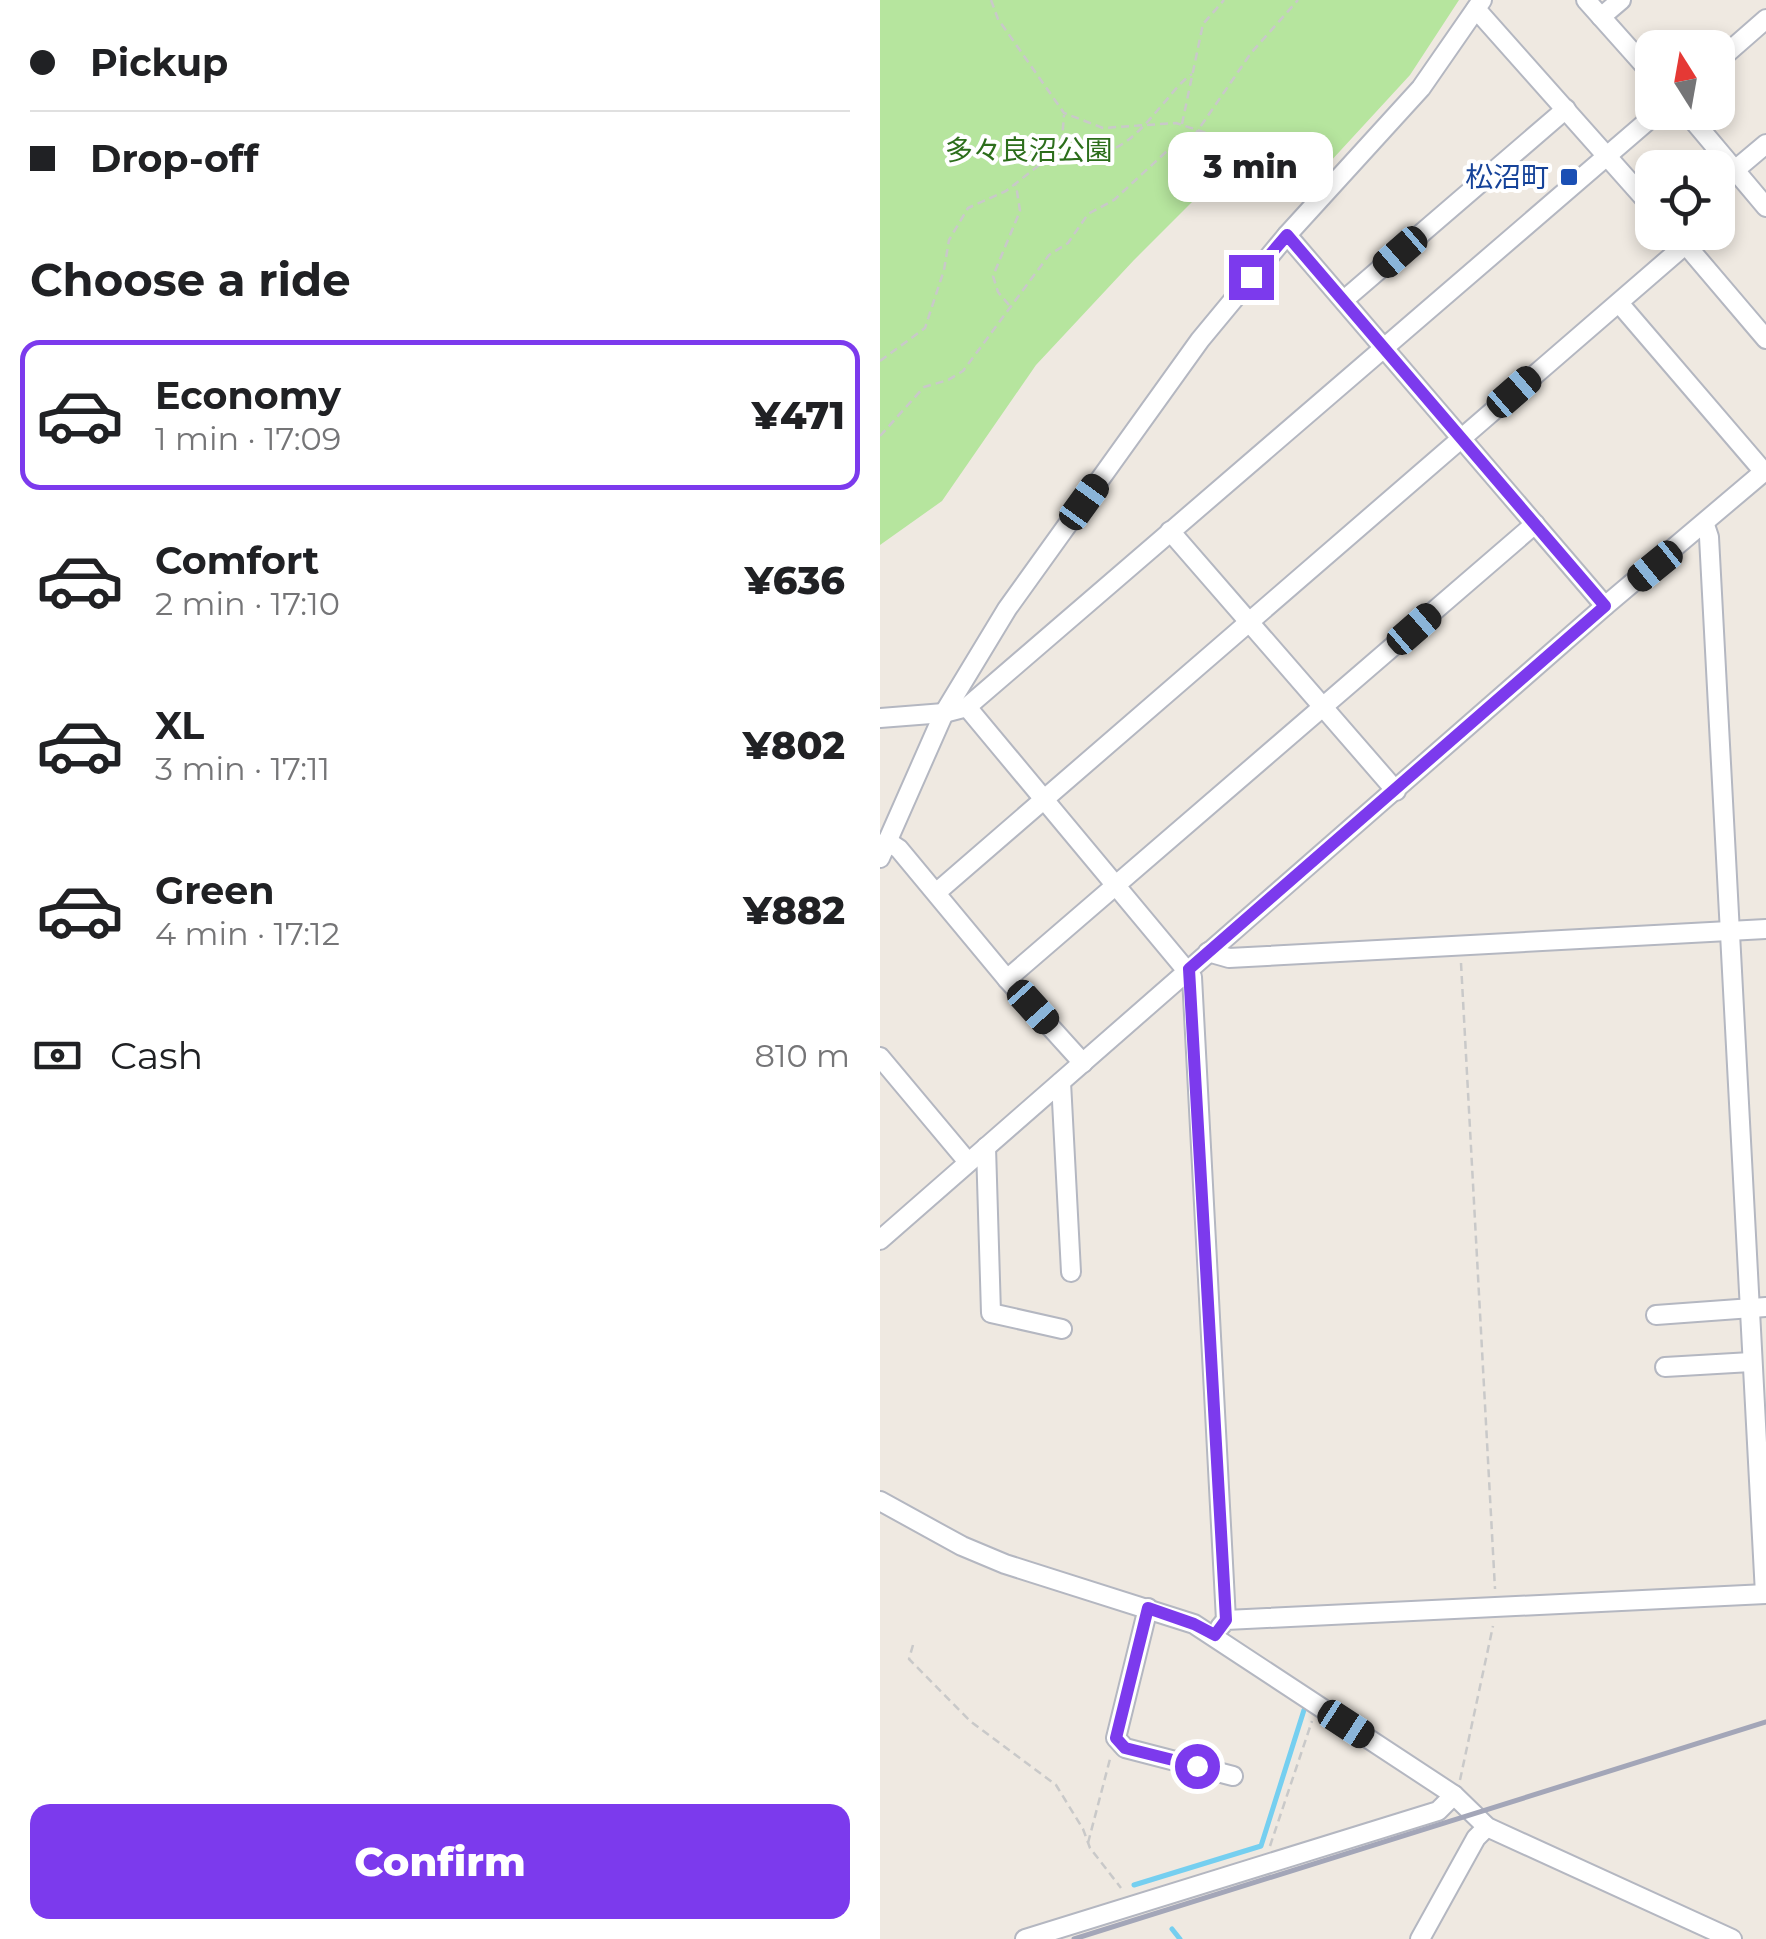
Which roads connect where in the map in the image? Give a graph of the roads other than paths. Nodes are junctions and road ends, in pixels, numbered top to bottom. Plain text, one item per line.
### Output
1 (1586, 0) edge
2 (1622, 0) edge
3 (1479, 4) edge
4 (1601, 17) junction
5 (1766, 19) edge
6 (1735, 46) edge
7 (1635, 55) edge
8 (1566, 108) junction
9 (1637, 130) edge
10 (1701, 130) edge
11 (1766, 144) edge
12 (1718, 150) edge
13 (1608, 154) junction
14 (1735, 170) joint
15 (1635, 186) edge
16 (1766, 207) edge
17 (1287, 235) junction
18 (1669, 250) edge
19 (1689, 250) edge
20 (1344, 300) junction
21 (1618, 302) junction
22 (1766, 339) edge
23 (1384, 347) junction
24 (1462, 437) junction
25 (1765, 471) edge
26 (1535, 524) junction
27 (1705, 525) junction
28 (1170, 532) junction
29 (1605, 606) junction
30 (1249, 623) junction
31 (967, 707) junction
32 (1324, 708) junction
33 (944, 712) junction
34 (880, 718) edge
35 (1396, 791) junction
36 (1044, 798) junction
37 (884, 850) edge
38 (1118, 884) junction
39 (937, 892) junction
40 (1766, 928) edge
41 (1729, 930) junction
42 (1208, 952) junction
43 (1189, 969) junction
44 (1008, 979) junction
45 (880, 1058) edge
46 (1083, 1063) junction
47 (1061, 1082) junction
48 (986, 1147) junction
49 (968, 1162) junction
50 (880, 1240) edge
51 (1070, 1272) dead end
52 (1757, 1308) edge
53 (1656, 1316) dead end
54 (1062, 1329) dead end
55 (1752, 1362) junction
56 (1665, 1368) dead end
57 (880, 1502) edge
58 (1763, 1542) edge
59 (1766, 1594) edge
60 (1148, 1608) junction
61 (1220, 1628) junction
62 (1233, 1776) dead end
63 (1454, 1795) junction
64 (1487, 1827) junction
65 (1024, 1939) edge
66 (1420, 1939) edge
67 (1732, 1939) edge

1 - 4 street
2 - 4 street
3 - 8 street
3 - 17 street
4 - 7 street
5 - 6 street
8 - 13 street
8 - 20 street
9 - 13 street
10 - 12 street
11 - 14 street
13 - 15 street
13 - 23 street
14 - 16 street
17 - 20 street
17 - 33 street
18 - 21 street
19 - 22 street
20 - 23 street
21 - 24 street
21 - 25 street
23 - 24 street
23 - 28 street
24 - 26 street
24 - 30 street
25 - 27 street
26 - 29 street
26 - 32 street
27 - 29 street
27 - 41 street
28 - 30 street
28 - 31 street
29 - 35 street
30 - 32 street
30 - 36 street
31 - 33 street
31 - 36 street
32 - 35 street
32 - 38 street
33 - 34 street
33 - 37 street
35 - 42 street
36 - 38 street
36 - 39 street
37 - 39 street
38 - 43 street
38 - 44 street
39 - 44 street
40 - 41 street
41 - 42 street
41 - 52 street
42 - 43 street
43 - 46 street
43 - 61 street
44 - 46 street
45 - 49 street
46 - 47 street
47 - 48 street
47 - 51 street
48 - 49 street
48 - 54 street
49 - 50 street
52 - 53 street
52 - 55 street
55 - 56 street
55 - 58 street
57 - 60 street
58 - 59 street
59 - 61 street
60 - 61 street
60 - 62 street
61 - 63 street
63 - 64 street
63 - 65 street
64 - 66 street
64 - 67 street

